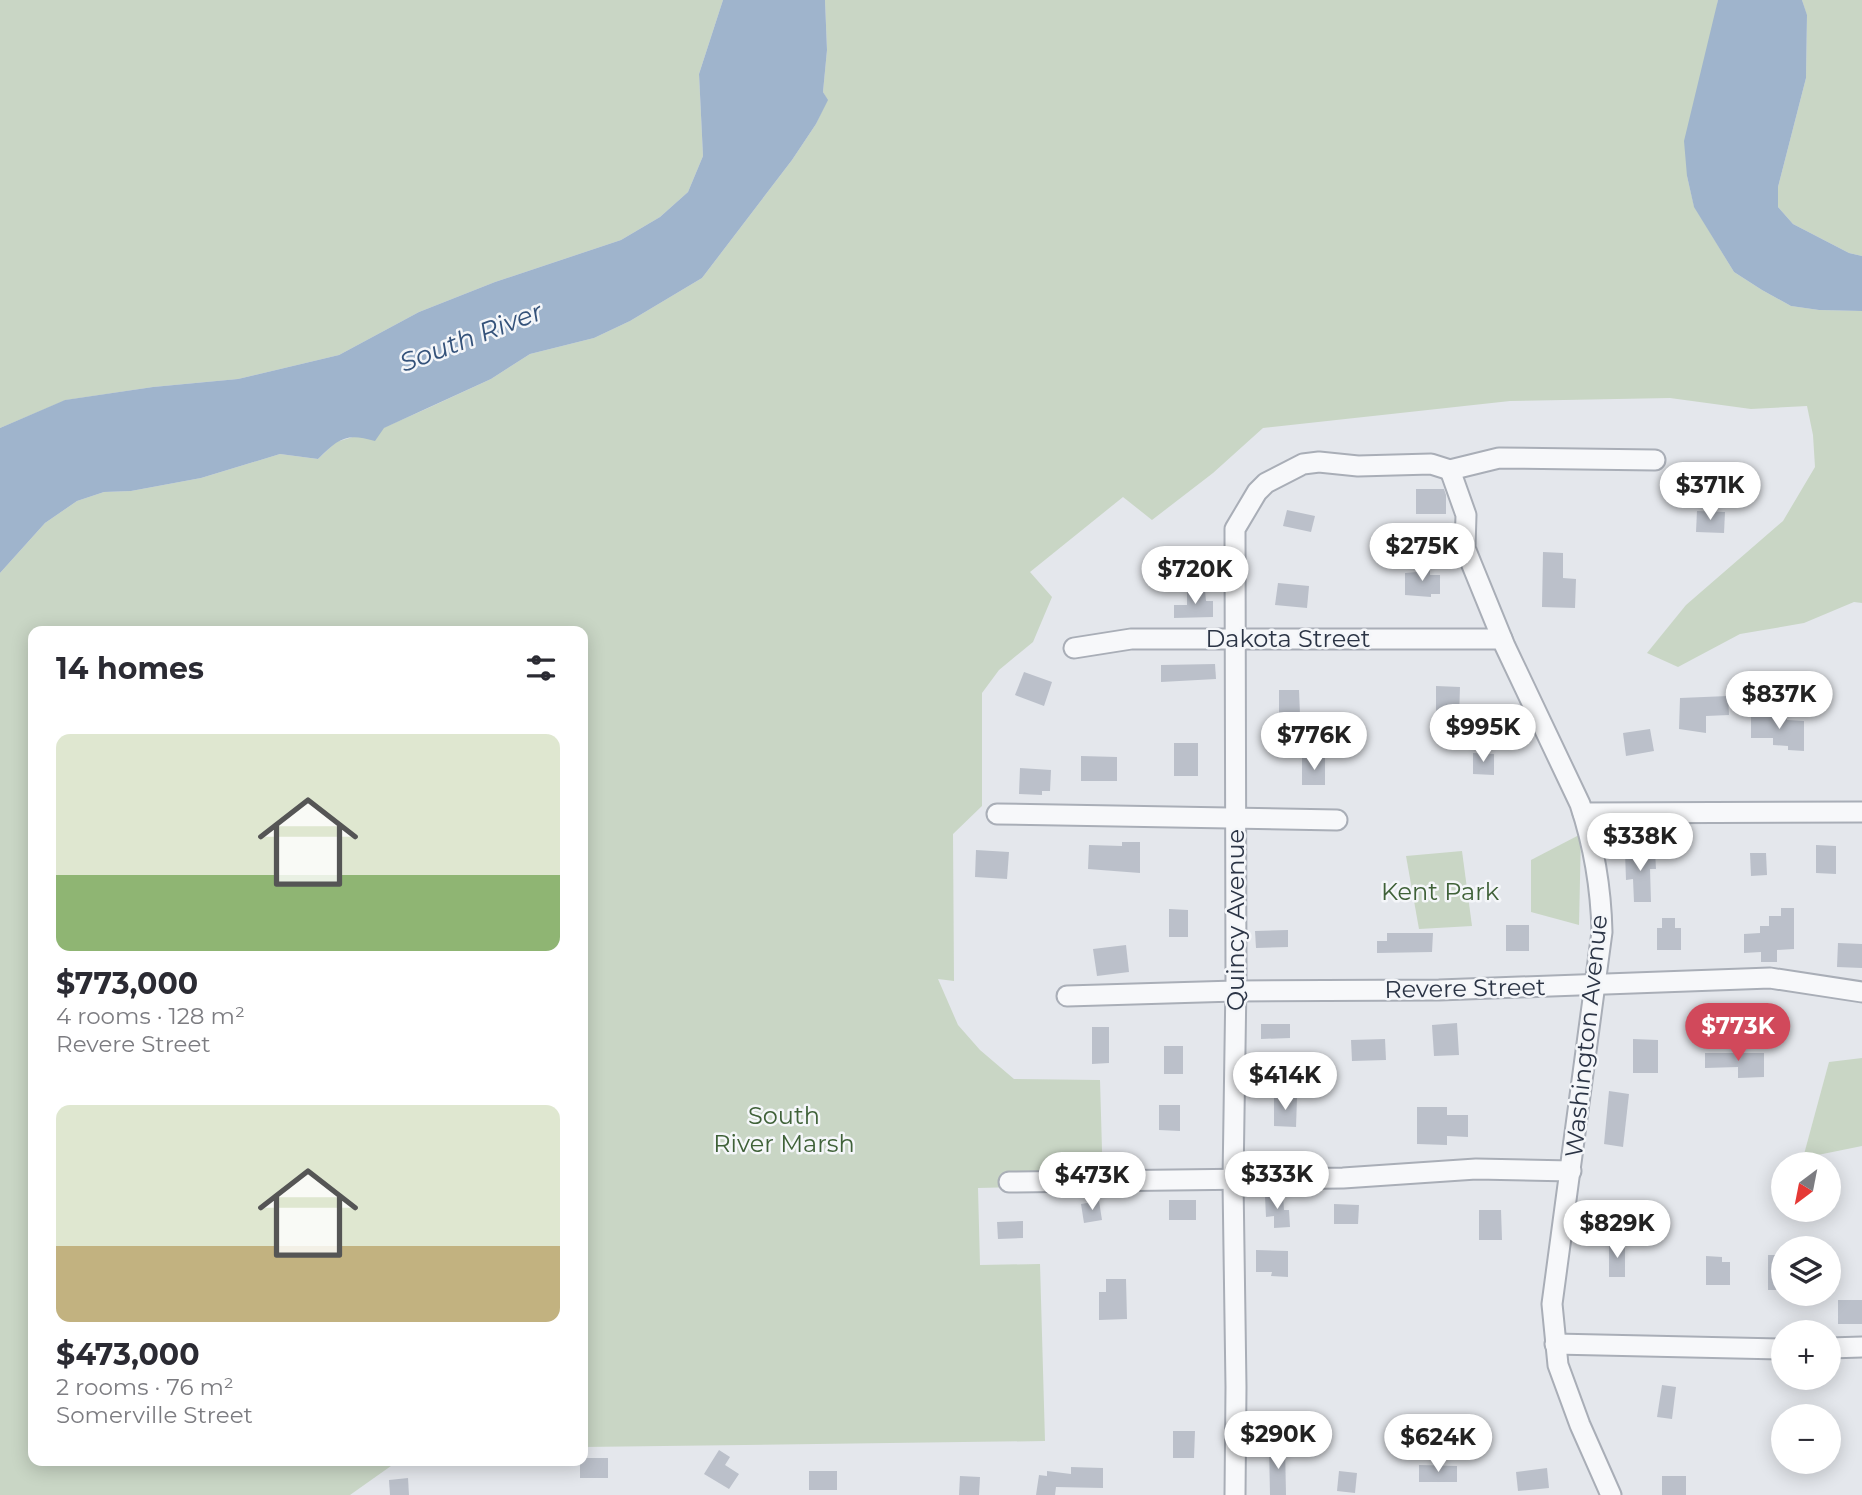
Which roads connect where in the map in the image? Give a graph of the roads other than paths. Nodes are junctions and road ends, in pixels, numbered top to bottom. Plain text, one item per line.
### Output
1 (1656, 460) dead end
2 (1450, 470) junction
3 (1234, 638) junction
4 (1502, 639) junction
5 (1074, 648) dead end
6 (1862, 812) edge
7 (1583, 813) junction
8 (997, 814) dead end
9 (1234, 817) junction
10 (1337, 820) dead end
11 (1596, 984) junction
12 (1235, 990) junction
13 (1862, 992) edge
14 (1067, 996) dead end
15 (1571, 1171) junction
16 (1233, 1181) junction
17 (1009, 1182) dead end
18 (1555, 1344) junction
19 (1862, 1347) edge
20 (1841, 1348) edge
21 (1771, 1349) edge
22 (1235, 1495) edge
23 (1611, 1495) edge

1 - 2 street
2 - 3 street, Quincy Avenue
2 - 4 street, Washington Avenue
3 - 4 street, Dakota Street
3 - 5 street, Dakota Street
3 - 9 street, Quincy Avenue
4 - 7 street, Washington Avenue
6 - 7 street
7 - 11 street, Washington Avenue
8 - 9 street
9 - 10 street
9 - 12 street, Quincy Avenue
11 - 12 street, Revere Street
11 - 13 street, Revere Street
11 - 15 street, Washington Avenue
12 - 14 street, Revere Street
12 - 16 street, Quincy Avenue
15 - 16 street
15 - 18 street, Washington Avenue
16 - 17 street
16 - 22 street, Quincy Avenue
18 - 21 street
18 - 23 street, Washington Avenue
19 - 20 street

